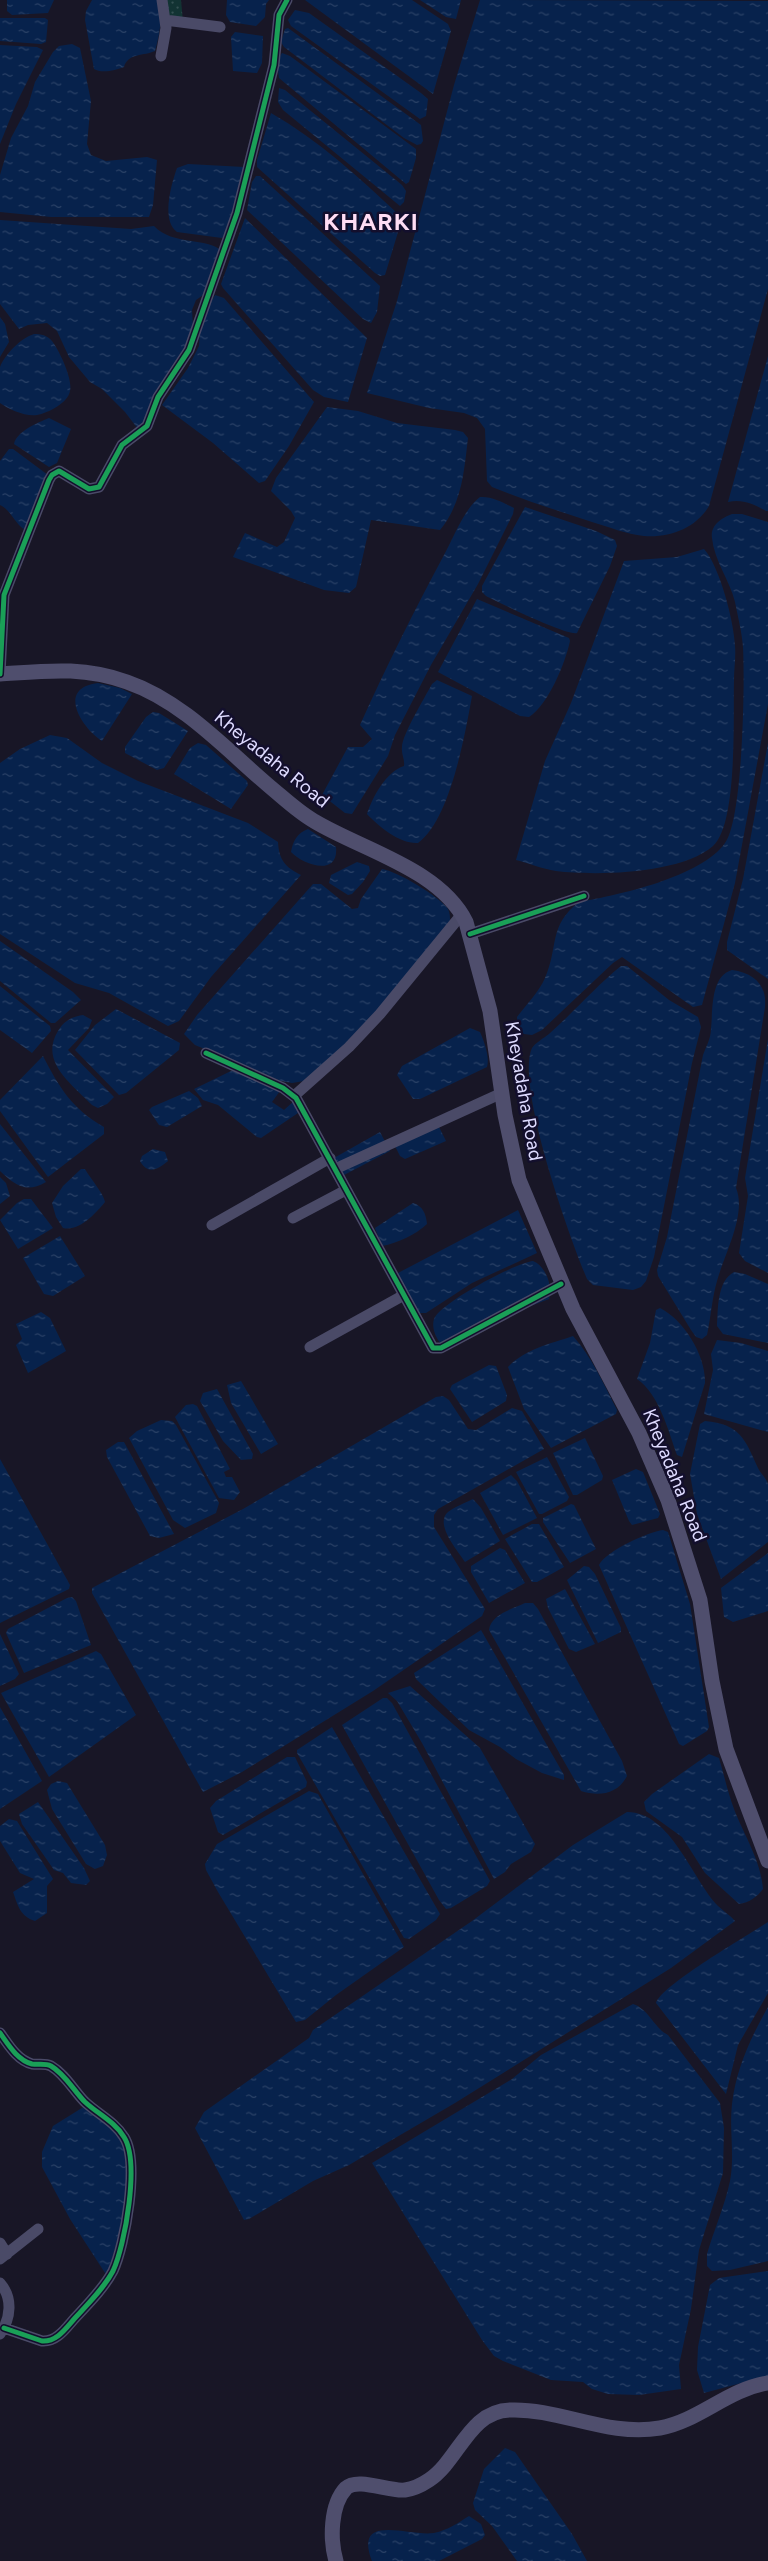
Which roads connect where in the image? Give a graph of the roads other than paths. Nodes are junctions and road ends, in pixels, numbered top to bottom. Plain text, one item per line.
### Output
1 (162, 0) edge
2 (287, 0) edge
3 (166, 20) junction
4 (220, 27) dead end
5 (161, 56) dead end
6 (2, 593) edge
7 (0, 674) edge
8 (584, 896) dead end
9 (462, 914) junction
10 (470, 934) junction
11 (206, 1053) dead end
12 (502, 1093) junction
13 (294, 1096) junction
14 (330, 1158) junction
15 (336, 1169) junction
16 (346, 1190) junction
17 (293, 1218) dead end
18 (212, 1225) dead end
19 (561, 1284) junction
20 (404, 1295) junction
21 (310, 1347) dead end
22 (768, 1861) edge
23 (0, 2033) edge
24 (38, 2229) dead end
25 (0, 2243) edge
26 (4, 2256) edge
27 (0, 2283) edge
28 (2, 2331) edge
29 (768, 2383) edge
30 (336, 2561) edge

1 - 3 street
2 - 6 street
3 - 4 street
3 - 5 street
6 - 7 street
7 - 9 main road, Kheyadaha Road
8 - 10 street
9 - 10 main road, Kheyadaha Road
9 - 13 street
10 - 12 main road, Kheyadaha Road
11 - 13 street
12 - 15 street
12 - 19 main road, Kheyadaha Road
13 - 14 street
14 - 15 street
14 - 18 street
15 - 16 street
16 - 17 street
16 - 20 street
19 - 20 street
19 - 22 main road, Kheyadaha Road
20 - 21 street
23 - 28 street
24 - 26 street
25 - 26 street
27 - 28 street
29 - 30 main road

